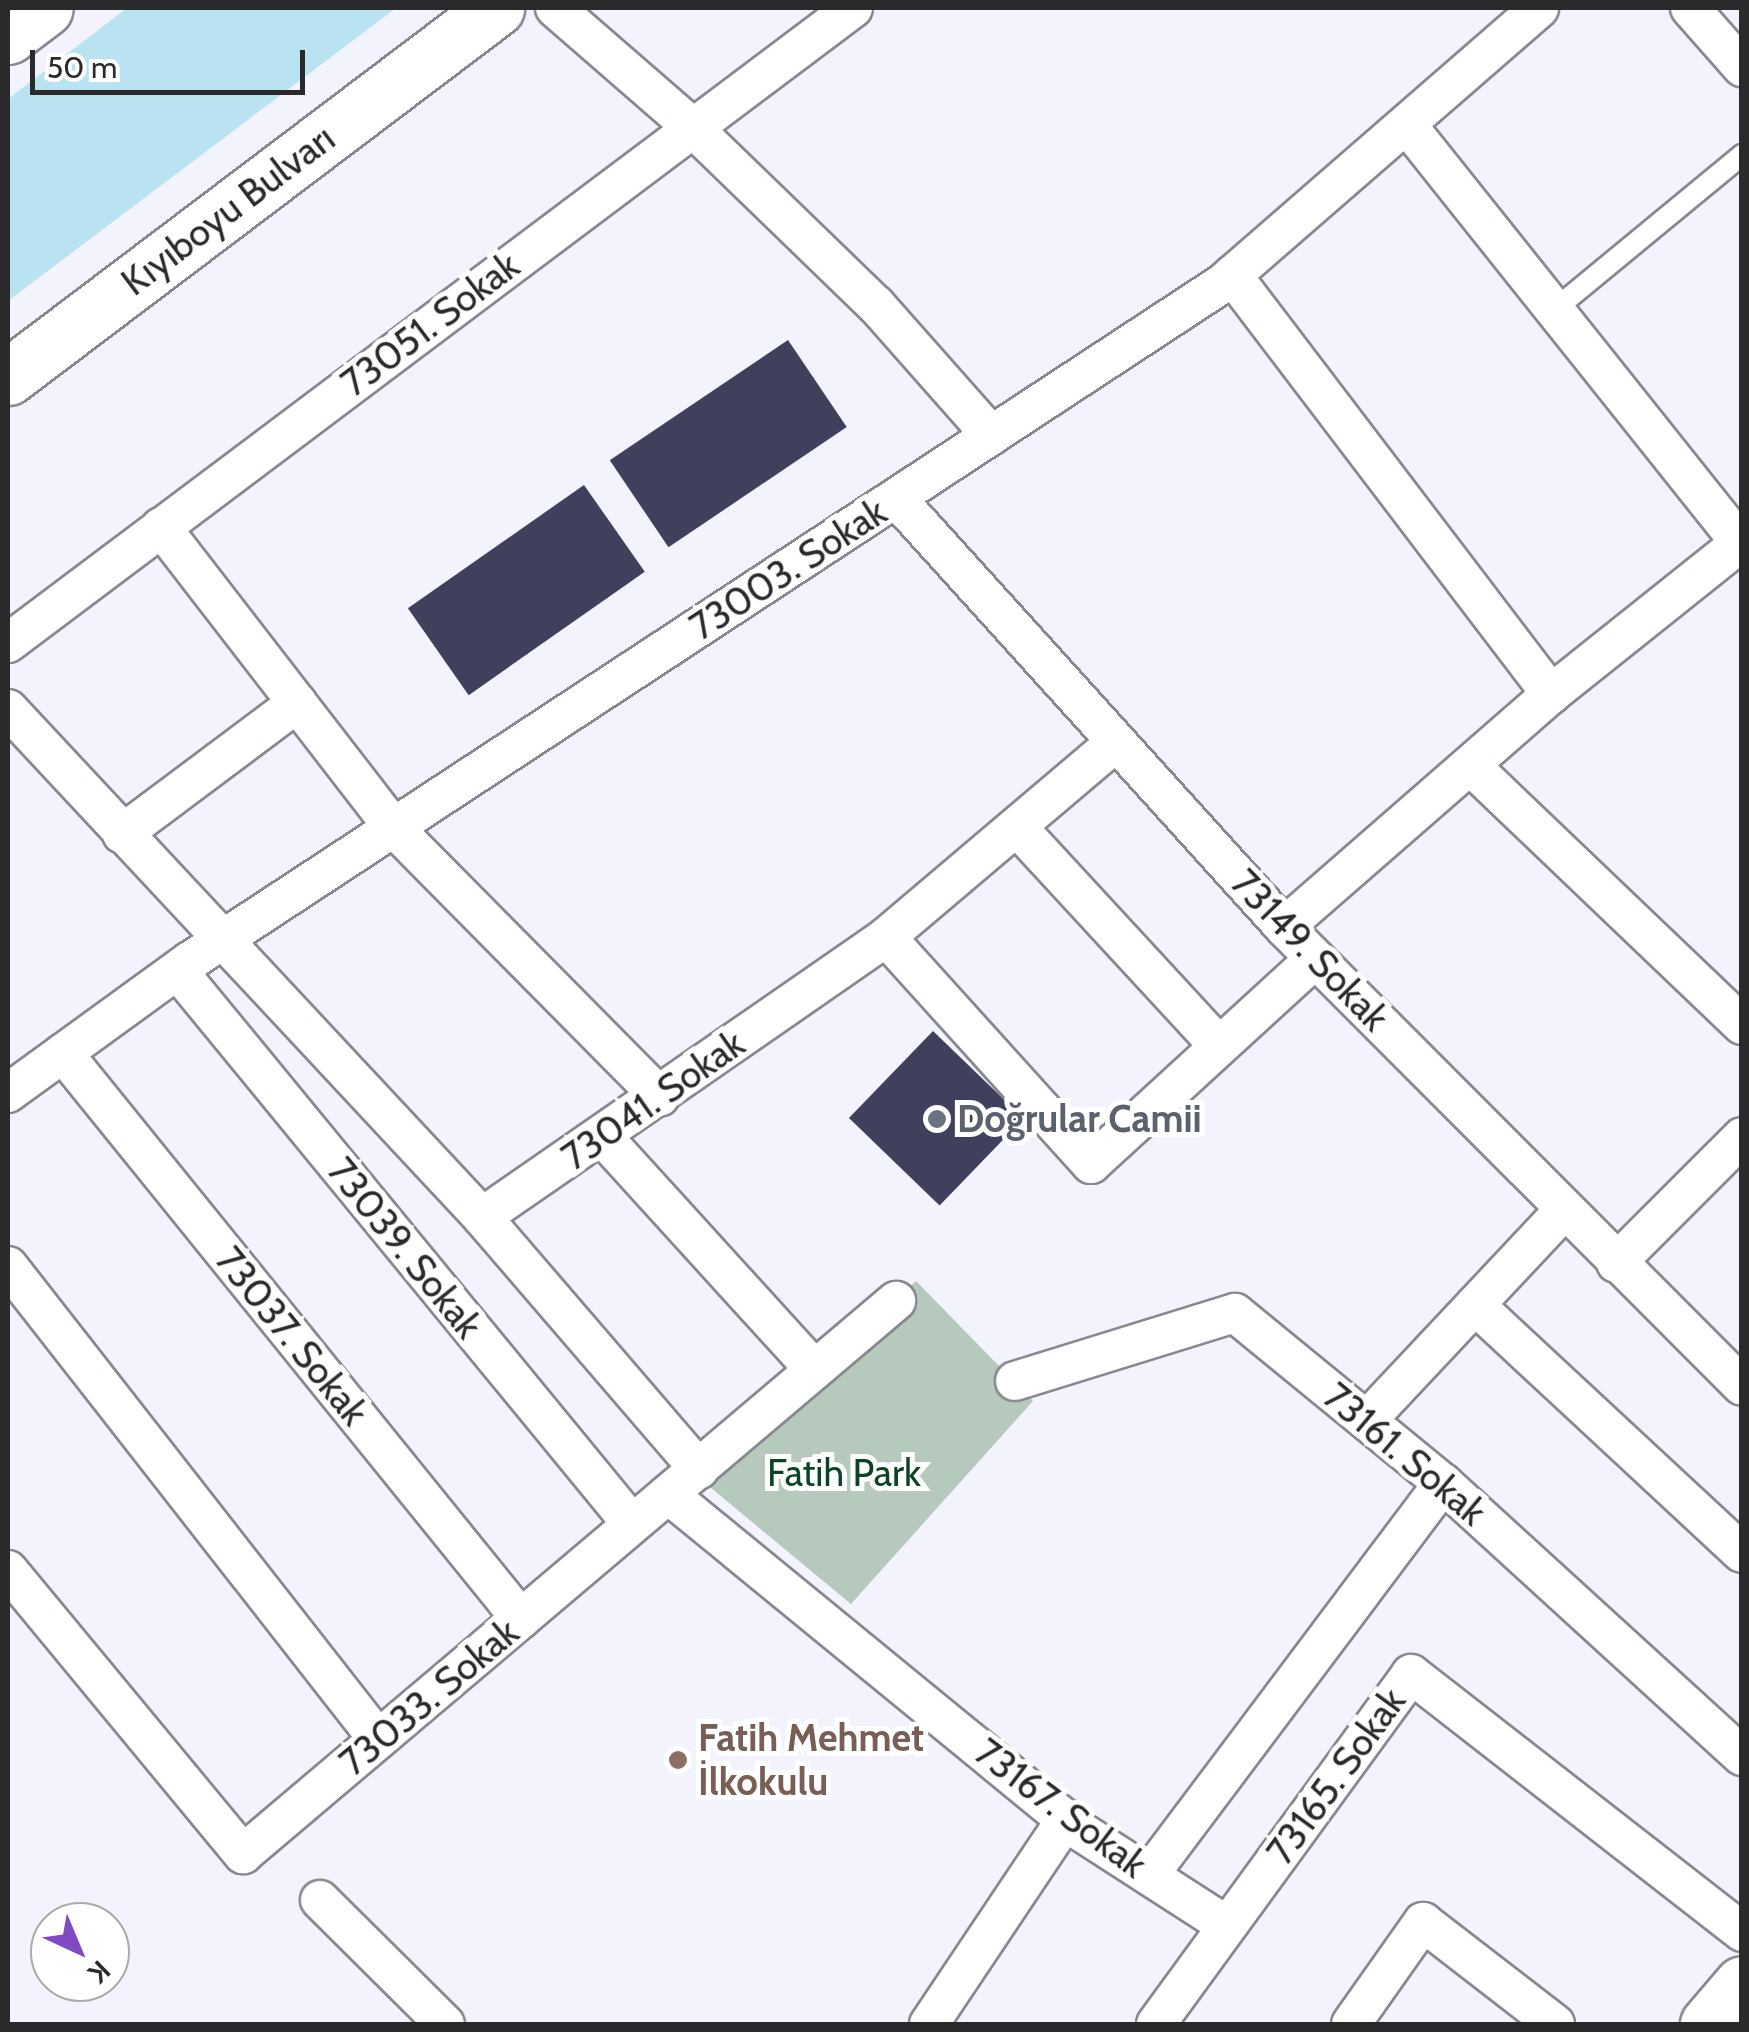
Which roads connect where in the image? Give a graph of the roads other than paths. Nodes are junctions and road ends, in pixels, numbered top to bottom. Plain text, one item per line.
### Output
1 (45, 8) edge
2 (496, 8) edge
3 (555, 8) edge
4 (853, 8) edge
5 (1540, 8) edge
6 (1690, 8) edge
7 (8, 36) edge
8 (1742, 67) edge
9 (1406, 126) junction
10 (692, 127) junction
11 (1742, 154) edge
12 (1232, 275) junction
13 (1554, 310) junction
14 (8, 377) edge
15 (991, 435) junction
16 (896, 498) junction
17 (161, 527) junction
18 (1741, 544) edge
19 (8, 643) edge
20 (1551, 694) junction
21 (297, 703) junction
22 (8, 709) edge
23 (1116, 742) junction
24 (1471, 766) junction
25 (1017, 827) junction
26 (394, 828) junction
27 (122, 834) junction
28 (1284, 927) junction
29 (886, 937) junction
30 (220, 942) junction
31 (1315, 958) junction
32 (178, 971) junction
33 (1742, 1025) edge
34 (1219, 1046) junction
35 (63, 1053) junction
36 (8, 1092) edge
37 (660, 1097) junction
38 (602, 1136) junction
39 (1742, 1137) edge
40 (1564, 1210) junction
41 (482, 1217) junction
42 (1616, 1262) junction
43 (8, 1266) edge
44 (896, 1300) dead end
45 (1475, 1305) junction
46 (815, 1370) junction
47 (1015, 1382) dead end
48 (1742, 1386) edge
49 (1366, 1420) junction
50 (698, 1469) junction
51 (1443, 1483) junction
52 (668, 1494) junction
53 (632, 1524) junction
54 (1742, 1553) edge
55 (8, 1570) edge
56 (521, 1619) junction
57 (378, 1740) junction
58 (1742, 1756) edge
59 (1066, 1820) junction
60 (1150, 1875) junction
61 (320, 1900) dead end
62 (1226, 1925) junction
63 (1742, 1932) edge
64 (1742, 1984) edge
65 (445, 2024) edge
66 (929, 2024) edge
67 (1156, 2024) edge
68 (1351, 2024) edge
69 (1555, 2024) edge
70 (1708, 2024) edge

1 - 7 main road
2 - 14 main road, Kıyıboyu Bulvarı
3 - 10 street
4 - 10 street, 73051. Sokak
5 - 9 street, 73003. Sokak
6 - 8 street
9 - 12 street, 73003. Sokak
9 - 13 street
10 - 15 street
10 - 17 street, 73051. Sokak
11 - 13 lane
12 - 15 street, 73003. Sokak
12 - 20 street
13 - 18 street
15 - 16 street, 73003. Sokak
16 - 23 street, 73149. Sokak
16 - 26 street, 73003. Sokak
17 - 19 street, 73051. Sokak
17 - 21 street
18 - 20 street
20 - 24 street
21 - 26 street
21 - 27 street
22 - 27 street
23 - 25 street, 73041. Sokak
23 - 28 street, 73149. Sokak
24 - 28 street
24 - 33 street
25 - 29 street, 73041. Sokak
25 - 34 street
26 - 30 street, 73003. Sokak
26 - 37 street
27 - 30 street
28 - 31 street, 73149. Sokak
29 - 34 street
29 - 37 street, 73041. Sokak
30 - 32 street, 73003. Sokak
30 - 41 street
31 - 34 street
31 - 40 street, 73149. Sokak
32 - 35 street, 73003. Sokak
32 - 53 street, 73039. Sokak
35 - 36 street, 73003. Sokak
35 - 56 street, 73037. Sokak
37 - 38 street, 73041. Sokak
38 - 41 street, 73041. Sokak
38 - 46 street
39 - 42 street
40 - 42 street, 73149. Sokak
40 - 45 street
41 - 50 street
42 - 48 street, 73149. Sokak
43 - 57 street
44 - 46 street, 73033. Sokak
45 - 49 street
45 - 54 street
46 - 50 street, 73033. Sokak
47 - 49 street, 73161. Sokak
49 - 51 street, 73161. Sokak
50 - 52 street, 73033. Sokak
51 - 58 street, 73161. Sokak
51 - 60 street
52 - 53 street, 73033. Sokak
52 - 59 street, 73167. Sokak
53 - 56 street, 73033. Sokak
55 - 57 street, 73033. Sokak
56 - 57 street, 73033. Sokak
59 - 60 street, 73167. Sokak
59 - 66 street
60 - 62 street, 73167. Sokak
61 - 65 street
62 - 63 street, 73165. Sokak
62 - 67 street, 73165. Sokak
64 - 70 main road
68 - 69 street

